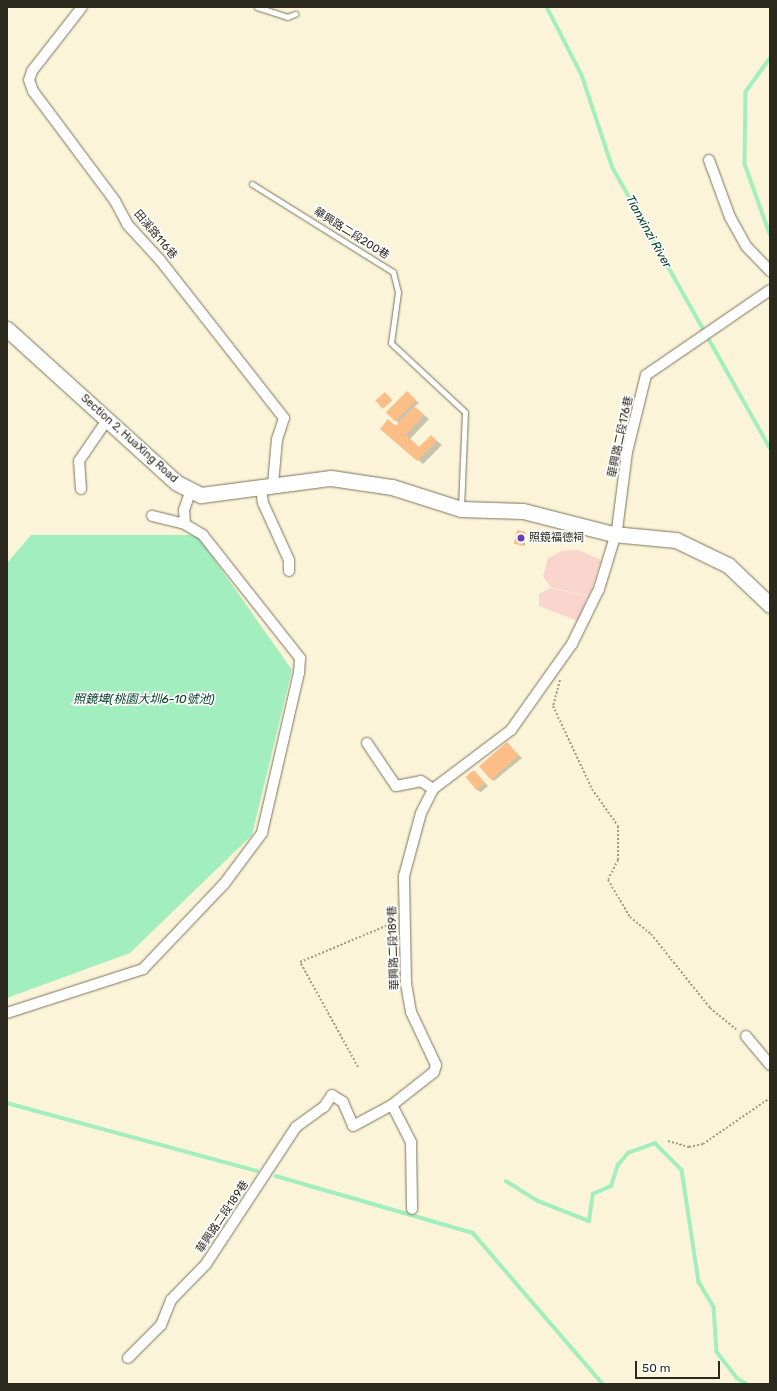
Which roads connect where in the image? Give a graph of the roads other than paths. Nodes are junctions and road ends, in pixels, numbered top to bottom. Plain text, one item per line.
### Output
1 (82, 7) edge
2 (257, 7) edge
3 (295, 14) dead end
4 (709, 160) dead end
5 (252, 184) dead end
6 (770, 271) edge
7 (770, 290) edge
8 (7, 329) edge
9 (107, 420) junction
10 (267, 486) junction
11 (81, 489) dead end
12 (191, 490) junction
13 (461, 509) junction
14 (152, 516) dead end
15 (185, 524) junction
16 (613, 534) junction
17 (289, 571) dead end
18 (770, 605) edge
19 (367, 743) dead end
20 (434, 789) junction
21 (7, 1013) edge
22 (746, 1036) road end
23 (770, 1064) edge
24 (392, 1105) junction
25 (412, 1209) dead end
26 (128, 1358) dead end

1 - 10 street, 田溪路116巷
2 - 3 lane
4 - 6 street
5 - 13 lane, 華興路二段200巷
7 - 16 street, 華興路二段176巷
8 - 9 street, Section 2, HuaXing Road
9 - 11 street
9 - 12 street, Section 2, HuaXing Road
10 - 12 street, Section 2, HuaXing Road
10 - 13 street, Section 2, HuaXing Road
10 - 17 street
12 - 15 street
13 - 16 street, Section 2, HuaXing Road
14 - 15 street
15 - 21 street
16 - 18 street, Section 2, HuaXing Road
16 - 20 street, 華興路二段189巷
19 - 20 street
20 - 24 street, 華興路二段189巷
22 - 23 street
24 - 25 street
24 - 26 street, 華興路二段189巷

